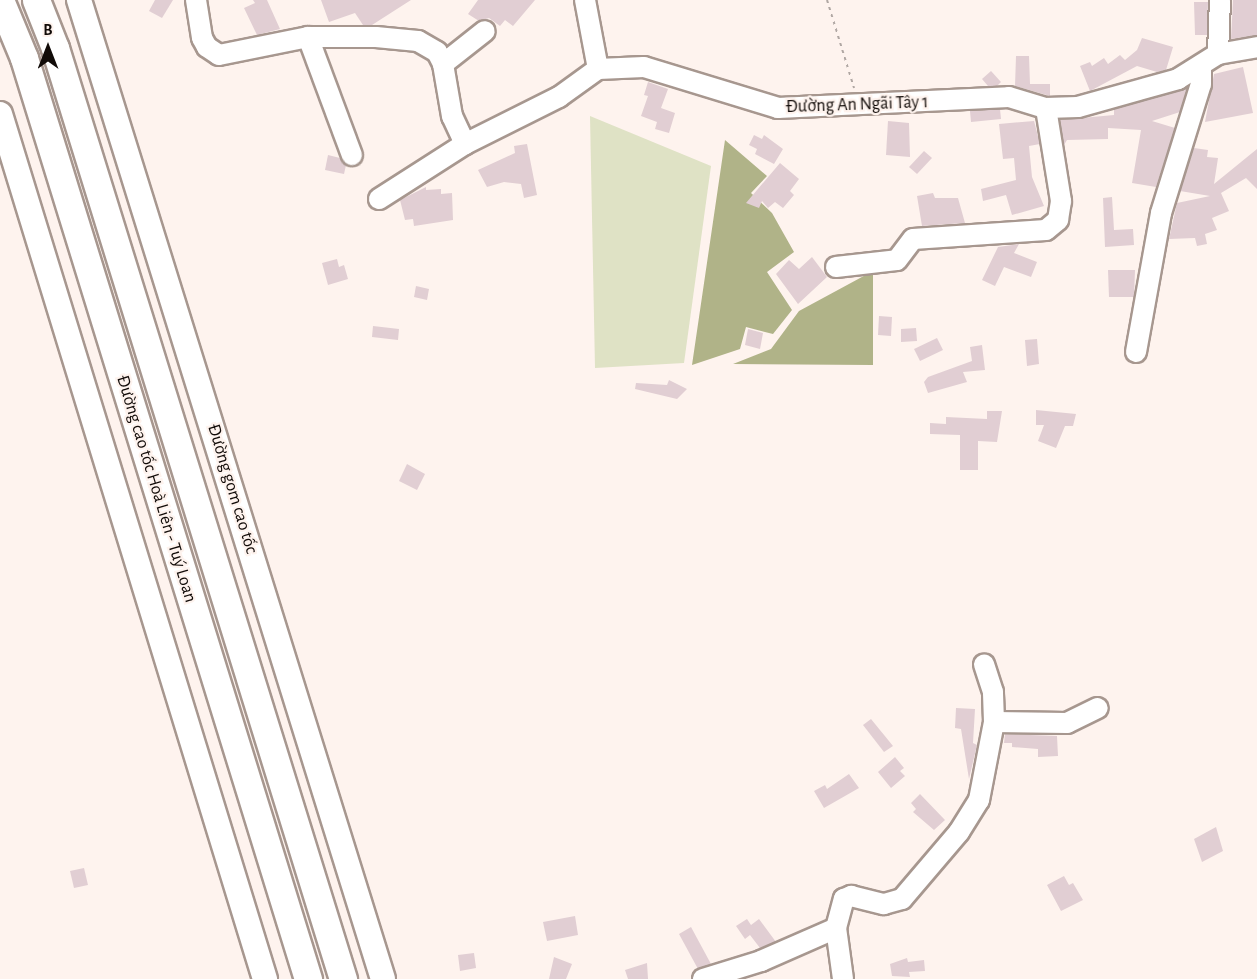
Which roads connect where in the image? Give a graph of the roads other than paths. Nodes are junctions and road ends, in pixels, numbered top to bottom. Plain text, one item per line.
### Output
1 (0, 0) edge
2 (36, 0) edge
3 (79, 0) edge
4 (196, 0) edge
5 (585, 0) edge
6 (1220, 0) edge
7 (485, 32) dead end
8 (308, 37) junction
9 (1257, 47) edge
10 (1218, 54) junction
11 (444, 64) junction
12 (1201, 65) junction
13 (598, 69) junction
14 (1046, 108) junction
15 (0, 114) edge
16 (465, 144) junction
17 (352, 155) dead end
18 (379, 199) dead end
19 (836, 267) dead end
20 (1136, 352) dead end
21 (984, 664) dead end
22 (1098, 708) dead end
23 (994, 722) junction
24 (836, 928) junction
25 (265, 979) edge
26 (308, 979) edge
27 (343, 979) edge
28 (383, 979) edge
29 (703, 979) edge
30 (843, 979) edge

1 - 26 highway, Đường cao tốc Hoà Liên - Tuý Loan
2 - 27 highway, Đường cao tốc Hoà Liên - Tuý Loan
3 - 28 main road, Đường gom cao tốc
4 - 8 street
5 - 13 street
6 - 10 street
7 - 11 street
8 - 11 street
8 - 17 street
9 - 10 street, Đường An Ngãi Tây 1
10 - 12 street, Đường An Ngãi Tây 1
11 - 16 street
12 - 14 street, Đường An Ngãi Tây 1
12 - 20 street
13 - 14 street, Đường An Ngãi Tây 1
13 - 16 street
14 - 19 street
15 - 25 main road
16 - 18 street
21 - 23 street
22 - 23 street
23 - 24 street
24 - 29 street
24 - 30 street

